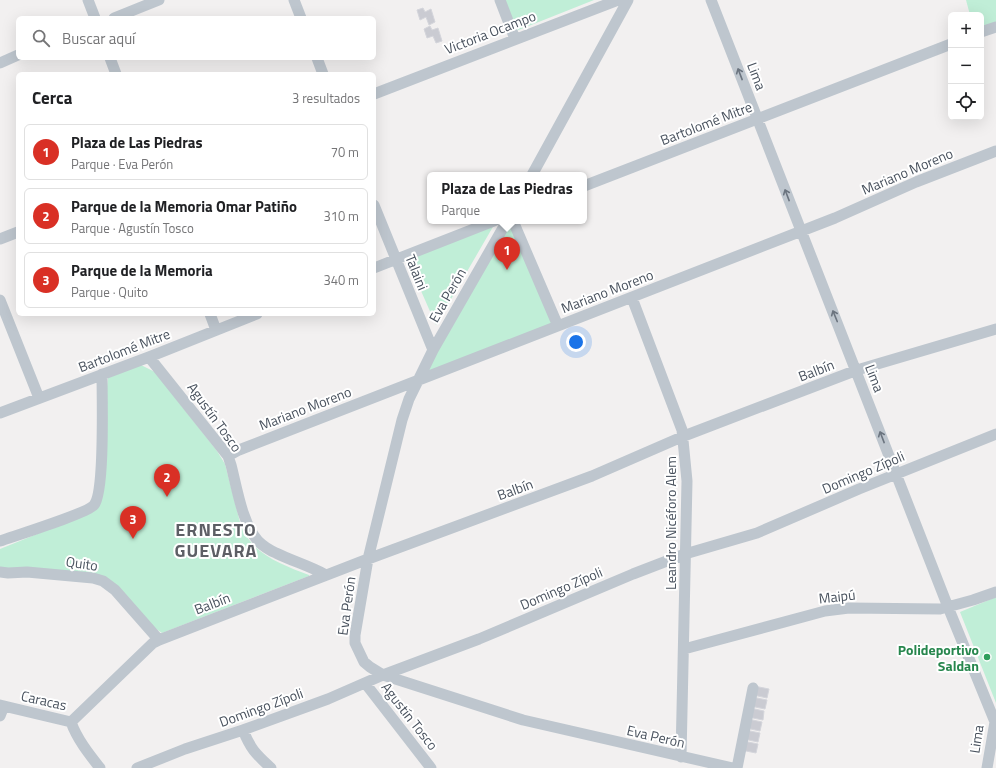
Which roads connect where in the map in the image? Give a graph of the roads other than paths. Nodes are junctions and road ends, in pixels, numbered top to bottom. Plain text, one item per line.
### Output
1 (88, 0) edge
2 (159, 0) edge
3 (294, 0) edge
4 (500, 0) edge
5 (618, 0) edge
6 (628, 0) edge
7 (712, 0) edge
8 (93, 16) edge
9 (119, 16) edge
10 (300, 16) edge
11 (996, 27) edge
12 (984, 31) edge
13 (515, 39) junction
14 (948, 45) edge
15 (16, 57) edge
16 (111, 60) edge
17 (318, 60) edge
18 (0, 62) edge
19 (115, 72) edge
20 (322, 72) edge
21 (376, 93) edge
22 (758, 119) junction
23 (996, 151) edge
24 (534, 172) edge
25 (587, 185) edge
26 (376, 210) edge
27 (486, 224) edge
28 (505, 224) edge
29 (514, 224) edge
30 (802, 232) junction
31 (16, 233) edge
32 (0, 239) edge
33 (395, 260) junction
34 (376, 267) edge
35 (632, 298) junction
36 (0, 300) edge
37 (211, 316) edge
38 (252, 316) edge
39 (558, 326) junction
40 (996, 329) edge
41 (216, 330) junction
42 (433, 350) junction
43 (149, 357) junction
44 (856, 370) junction
45 (102, 374) junction
46 (417, 382) junction
47 (39, 398) junction
48 (0, 413) edge
49 (996, 434) edge
50 (684, 436) junction
51 (228, 456) junction
52 (896, 474) junction
53 (0, 541) edge
54 (685, 554) junction
55 (368, 559) junction
56 (0, 572) edge
57 (326, 575) junction
58 (996, 592) edge
59 (948, 608) junction
60 (159, 640) junction
61 (684, 649) junction
62 (383, 675) junction
63 (365, 683) junction
64 (753, 688) dead end
65 (1, 709) edge
66 (71, 722) junction
67 (996, 722) edge
68 (243, 730) junction
69 (681, 757) junction
70 (100, 768) edge
71 (137, 768) edge
72 (270, 768) edge
73 (431, 768) edge
74 (732, 768) edge
75 (737, 768) edge
76 (986, 768) edge

1 - 8 street
2 - 9 street
3 - 10 street
4 - 13 street
5 - 13 street, Victoria Ocampo
6 - 24 street
22 -> 7 street, Lima
11 - 12 street
13 - 21 street, Victoria Ocampo
14 - 22 street, Bartolomé Mitre
15 - 18 street
16 - 19 street
17 - 20 street
22 - 25 street, Bartolomé Mitre
30 -> 22 street, Lima
23 - 30 street, Mariano Moreno
26 - 33 street, Talaini
27 - 33 street
28 - 42 street, Eva Perón
29 - 39 street
30 - 35 street, Mariano Moreno
44 -> 30 street, Lima
31 - 32 street
33 - 34 street
33 - 42 street, Talaini
35 - 39 street, Mariano Moreno
35 - 50 street, Leandro Nicéforo Alem
36 - 47 street
37 - 41 street
38 - 41 street, Bartolomé Mitre
39 - 46 street, Mariano Moreno
40 - 44 street, Balbín
41 - 43 street, Bartolomé Mitre
42 - 46 street, Eva Perón
43 - 45 street, Bartolomé Mitre
43 - 51 street, Agustín Tosco
44 - 50 street, Balbín
52 -> 44 street, Lima
45 - 47 street, Bartolomé Mitre
45 - 53 street
46 - 51 street, Mariano Moreno
46 - 55 street, Eva Perón
47 - 48 street, Bartolomé Mitre
49 - 52 street, Domingo Zípoli
50 - 54 street, Leandro Nicéforo Alem
50 - 55 street, Balbín
51 - 57 street, Agustín Tosco
52 - 54 street, Domingo Zípoli
52 - 59 street, Lima
54 - 61 street, Leandro Nicéforo Alem
54 - 62 street, Domingo Zípoli
55 - 57 street, Balbín
55 - 62 street, Eva Perón
56 - 60 street, Quito
57 - 60 street, Balbín
58 - 59 street, Maipú
59 - 61 street, Maipú
59 - 67 street, Lima
60 - 66 street, Balbín
61 - 69 street, Leandro Nicéforo Alem
62 - 63 street, Domingo Zípoli
62 - 69 street, Eva Perón
63 - 68 street, Domingo Zípoli
63 - 73 street, Agustín Tosco
64 - 75 street
65 - 66 street, Caracas
66 - 70 street, Caracas
67 - 76 street, Lima
68 - 71 street, Domingo Zípoli
68 - 72 street
69 - 74 street, Eva Perón

